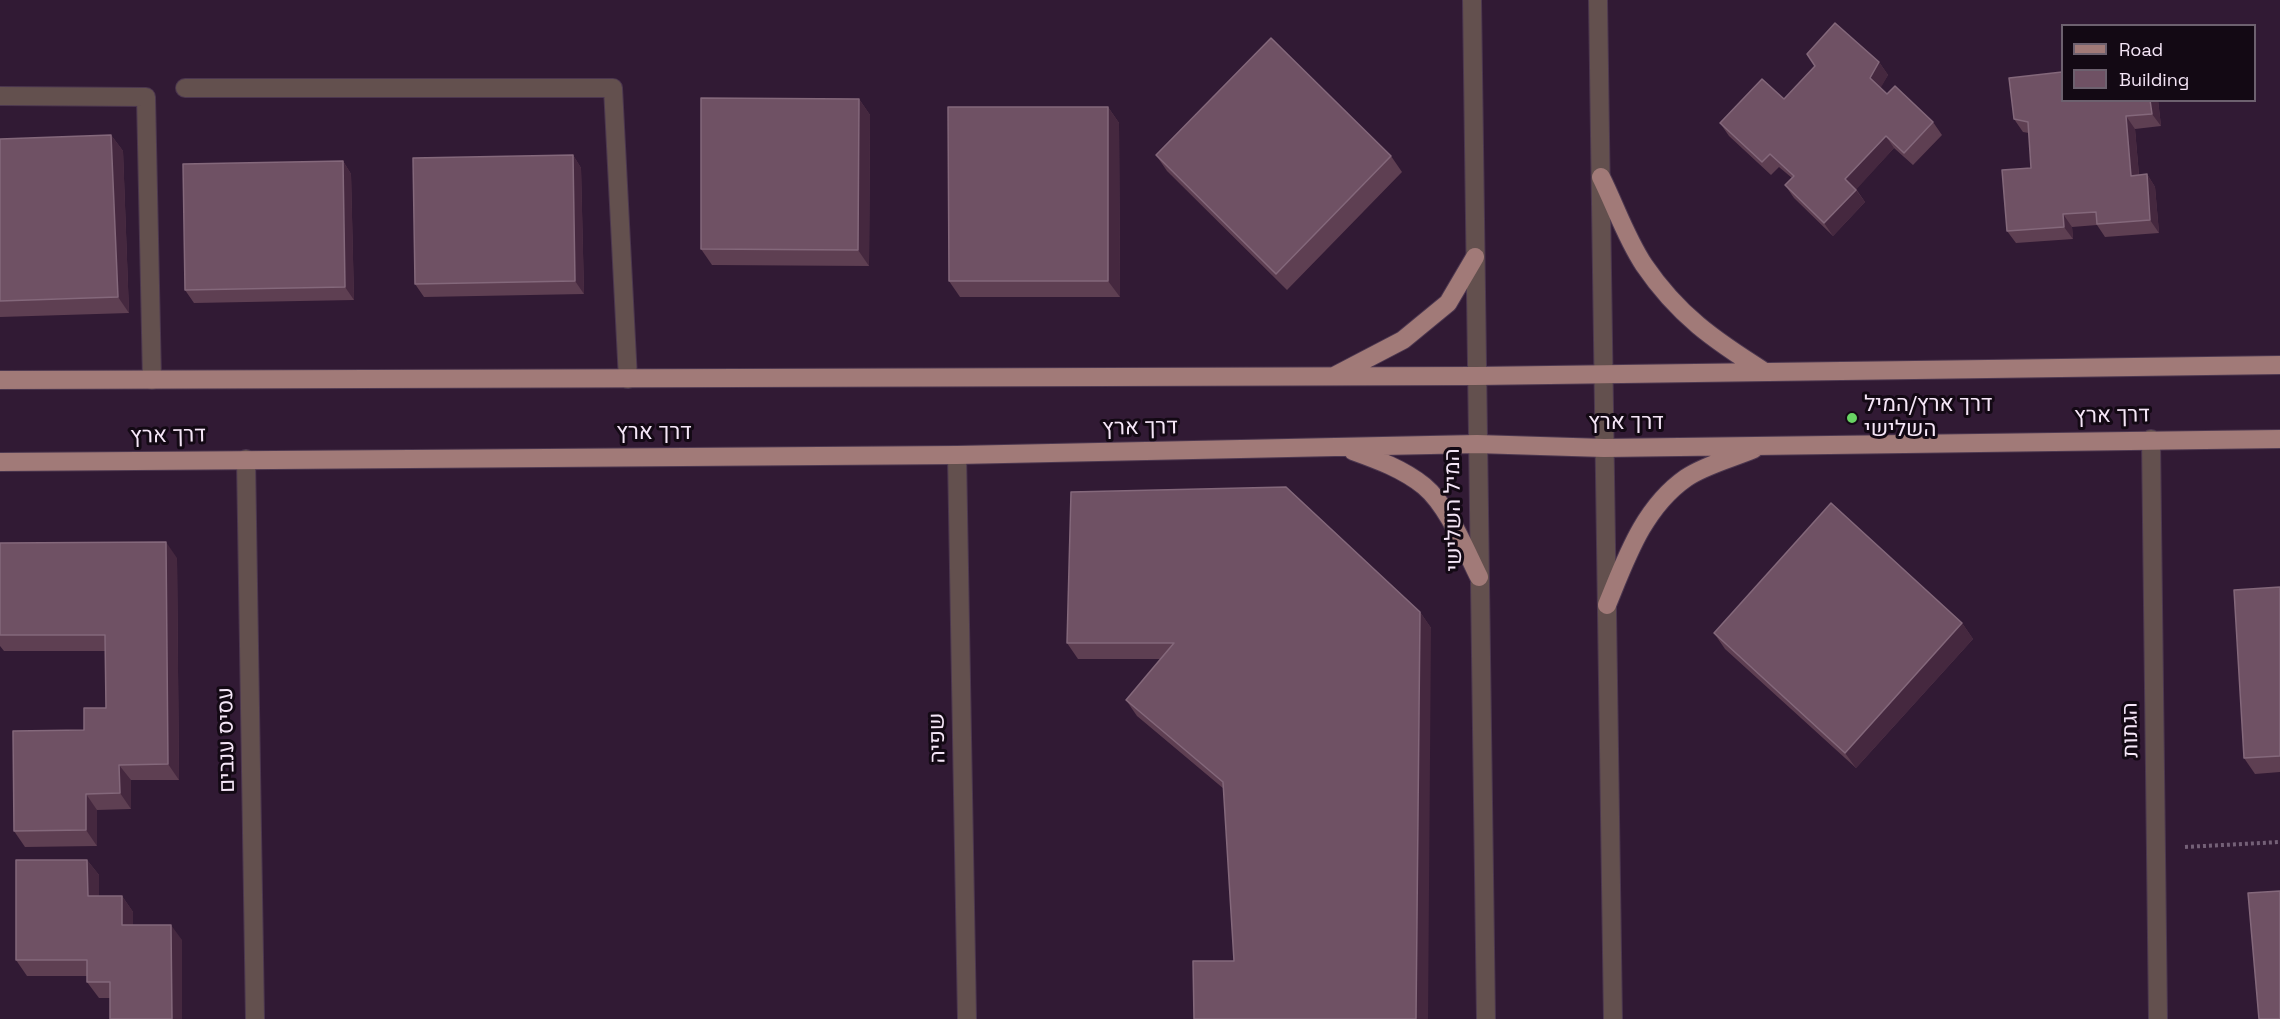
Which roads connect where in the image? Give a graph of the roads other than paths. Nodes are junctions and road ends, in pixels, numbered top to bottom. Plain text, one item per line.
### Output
1 (1472, 0) edge
2 (1598, 0) edge
3 (185, 88) dead end
4 (0, 96) edge
5 (1600, 177) junction
6 (1475, 257) junction
7 (2280, 365) edge
8 (1764, 372) junction
9 (1603, 374) junction
10 (1333, 376) junction
11 (1476, 376) junction
12 (628, 378) junction
13 (0, 380) edge
14 (153, 380) junction
15 (2280, 439) edge
16 (2151, 440) junction
17 (1477, 444) junction
18 (1764, 445) junction
19 (1343, 447) junction
20 (1604, 448) junction
21 (957, 455) junction
22 (246, 459) junction
23 (0, 462) edge
24 (1479, 577) junction
25 (1606, 605) junction
26 (255, 1019) edge
27 (967, 1019) edge
28 (1486, 1019) edge
29 (1613, 1019) edge
30 (2158, 1019) edge

1 - 6 street, המיל השלישי
2 - 5 street
3 - 12 street
4 - 14 street
5 - 8 main road
5 - 9 street
6 - 10 main road
6 - 11 street, המיל השלישי
7 - 8 main road
8 - 9 main road
9 - 11 main road
9 - 20 street
10 - 11 main road
10 - 12 main road
11 - 17 street, המיל השלישי
12 - 14 main road
13 - 14 main road
15 - 16 main road, דרך ארץ
16 - 18 main road, דרך ארץ
16 - 30 street, הגתות
17 - 19 main road, דרך ארץ
17 - 20 main road, דרך ארץ
17 - 24 street, המיל השלישי
18 - 20 main road, דרך ארץ
18 - 25 main road
19 - 21 main road, דרך ארץ
19 - 24 main road
20 - 25 street
21 - 22 main road, דרך ארץ
21 - 27 street, שפיה
22 - 23 main road, דרך ארץ
22 - 26 street, עסיס ענבים
24 - 28 street, המיל השלישי
25 - 29 street

